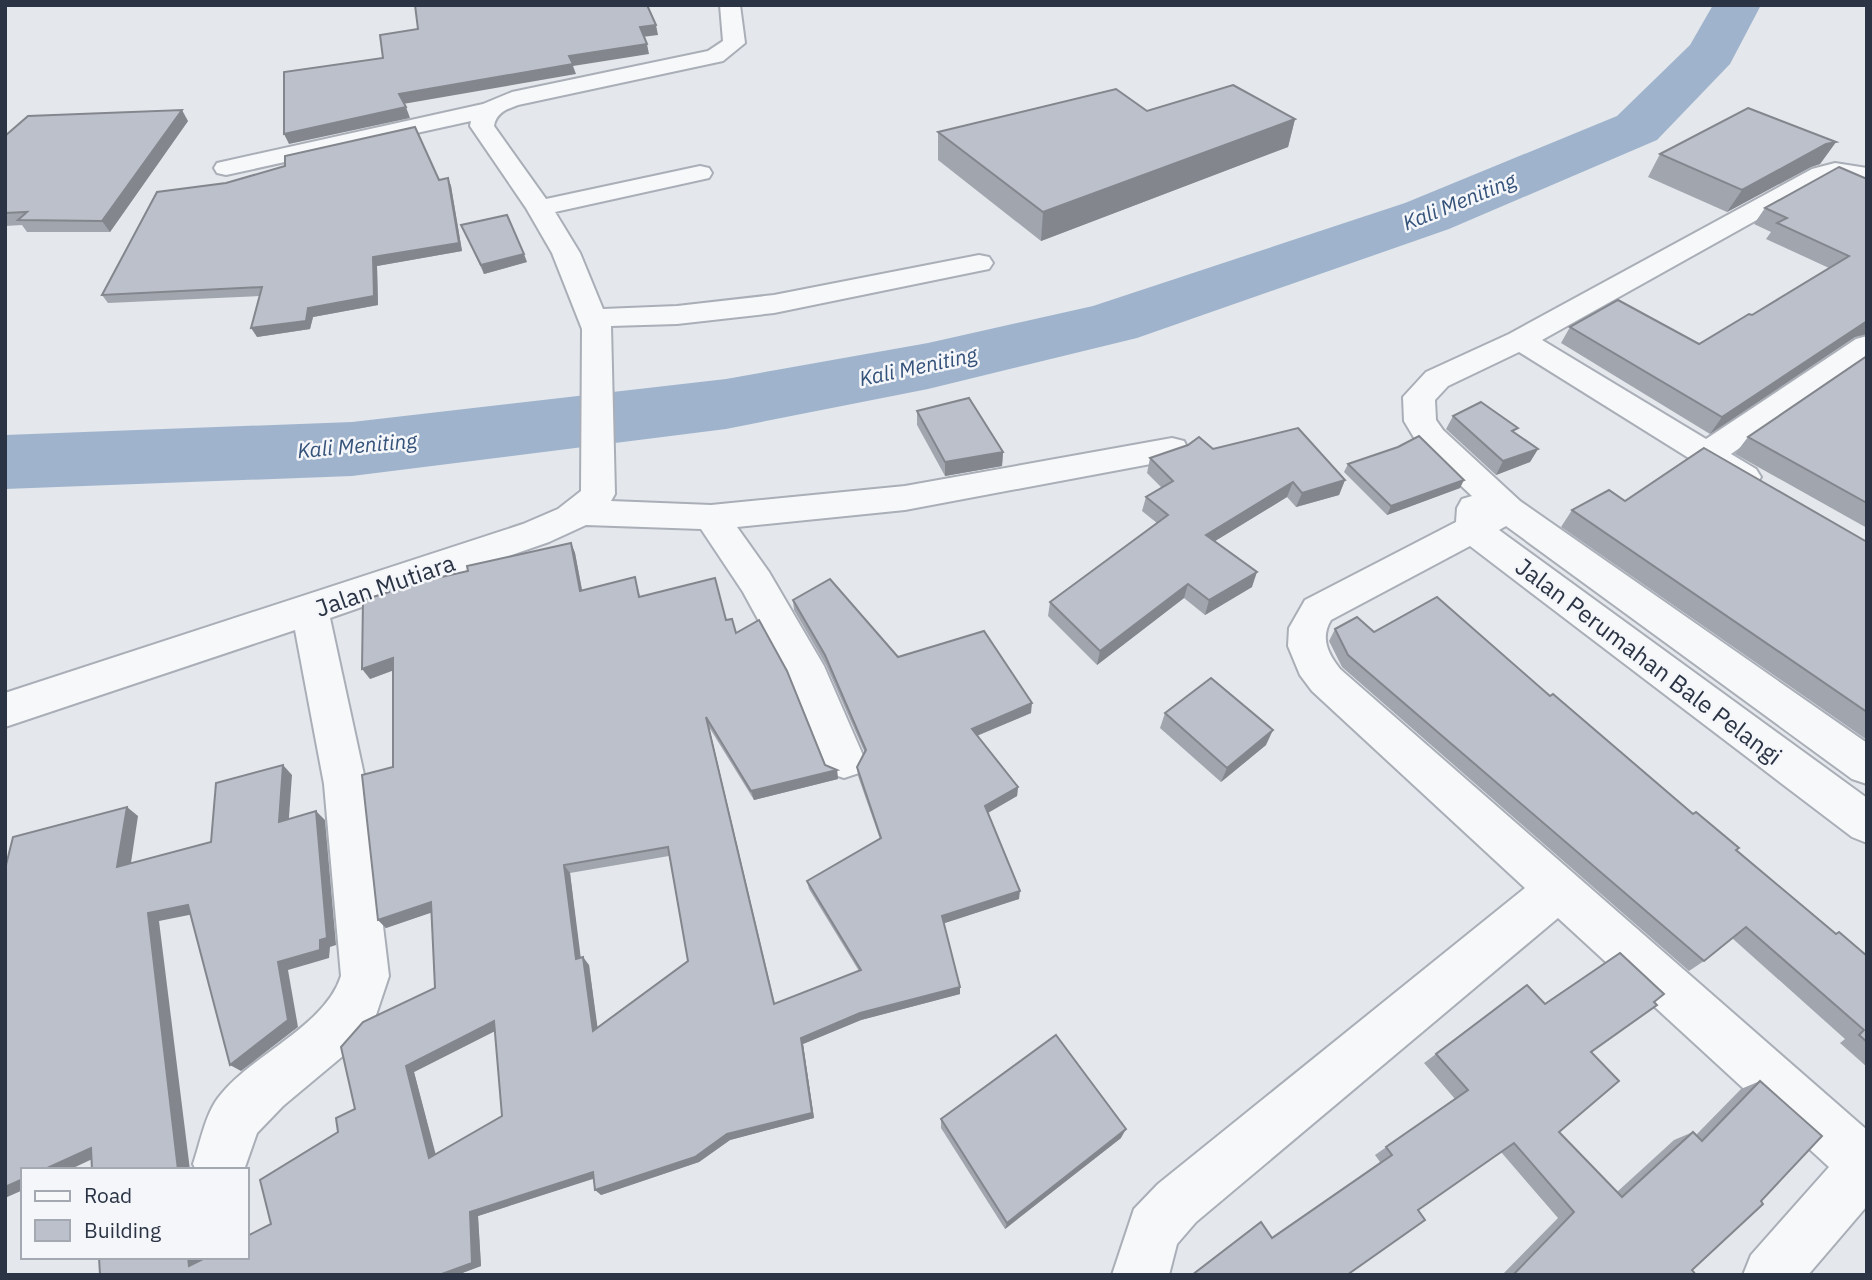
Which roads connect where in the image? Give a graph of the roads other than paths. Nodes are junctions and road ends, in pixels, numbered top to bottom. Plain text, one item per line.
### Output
1 (730, 5) edge
2 (489, 110) junction
3 (226, 168) dead end
4 (700, 173) dead end
5 (1867, 176) edge
6 (539, 208) junction
7 (979, 263) dead end
8 (595, 323) junction
9 (1520, 340) junction
10 (1867, 345) edge
11 (1172, 449) edge
12 (1706, 455) junction
13 (1775, 495) edge
14 (590, 499) junction
15 (711, 517) junction
16 (1491, 520) junction
17 (310, 610) junction
18 (5, 710) edge
19 (844, 760) dead end
20 (1867, 766) edge
21 (1867, 823) edge
22 (1558, 889) junction
23 (220, 1164) dead end
24 (1867, 1166) edge
25 (1140, 1275) edge
26 (1771, 1275) edge

1 - 2 street
2 - 3 street
2 - 6 street
4 - 6 street
5 - 9 street
6 - 8 street
7 - 8 street
8 - 14 street
9 - 12 street
9 - 16 street
10 - 12 street
11 - 15 street
12 - 13 street
14 - 15 street
14 - 17 street, Jalan Mutiara
15 - 19 street
16 - 20 street
16 - 21 street, Jalan Perumahan Bale Pelangi
16 - 22 street
17 - 18 street, Jalan Mutiara
17 - 23 street
22 - 24 street
22 - 25 street
24 - 26 street

